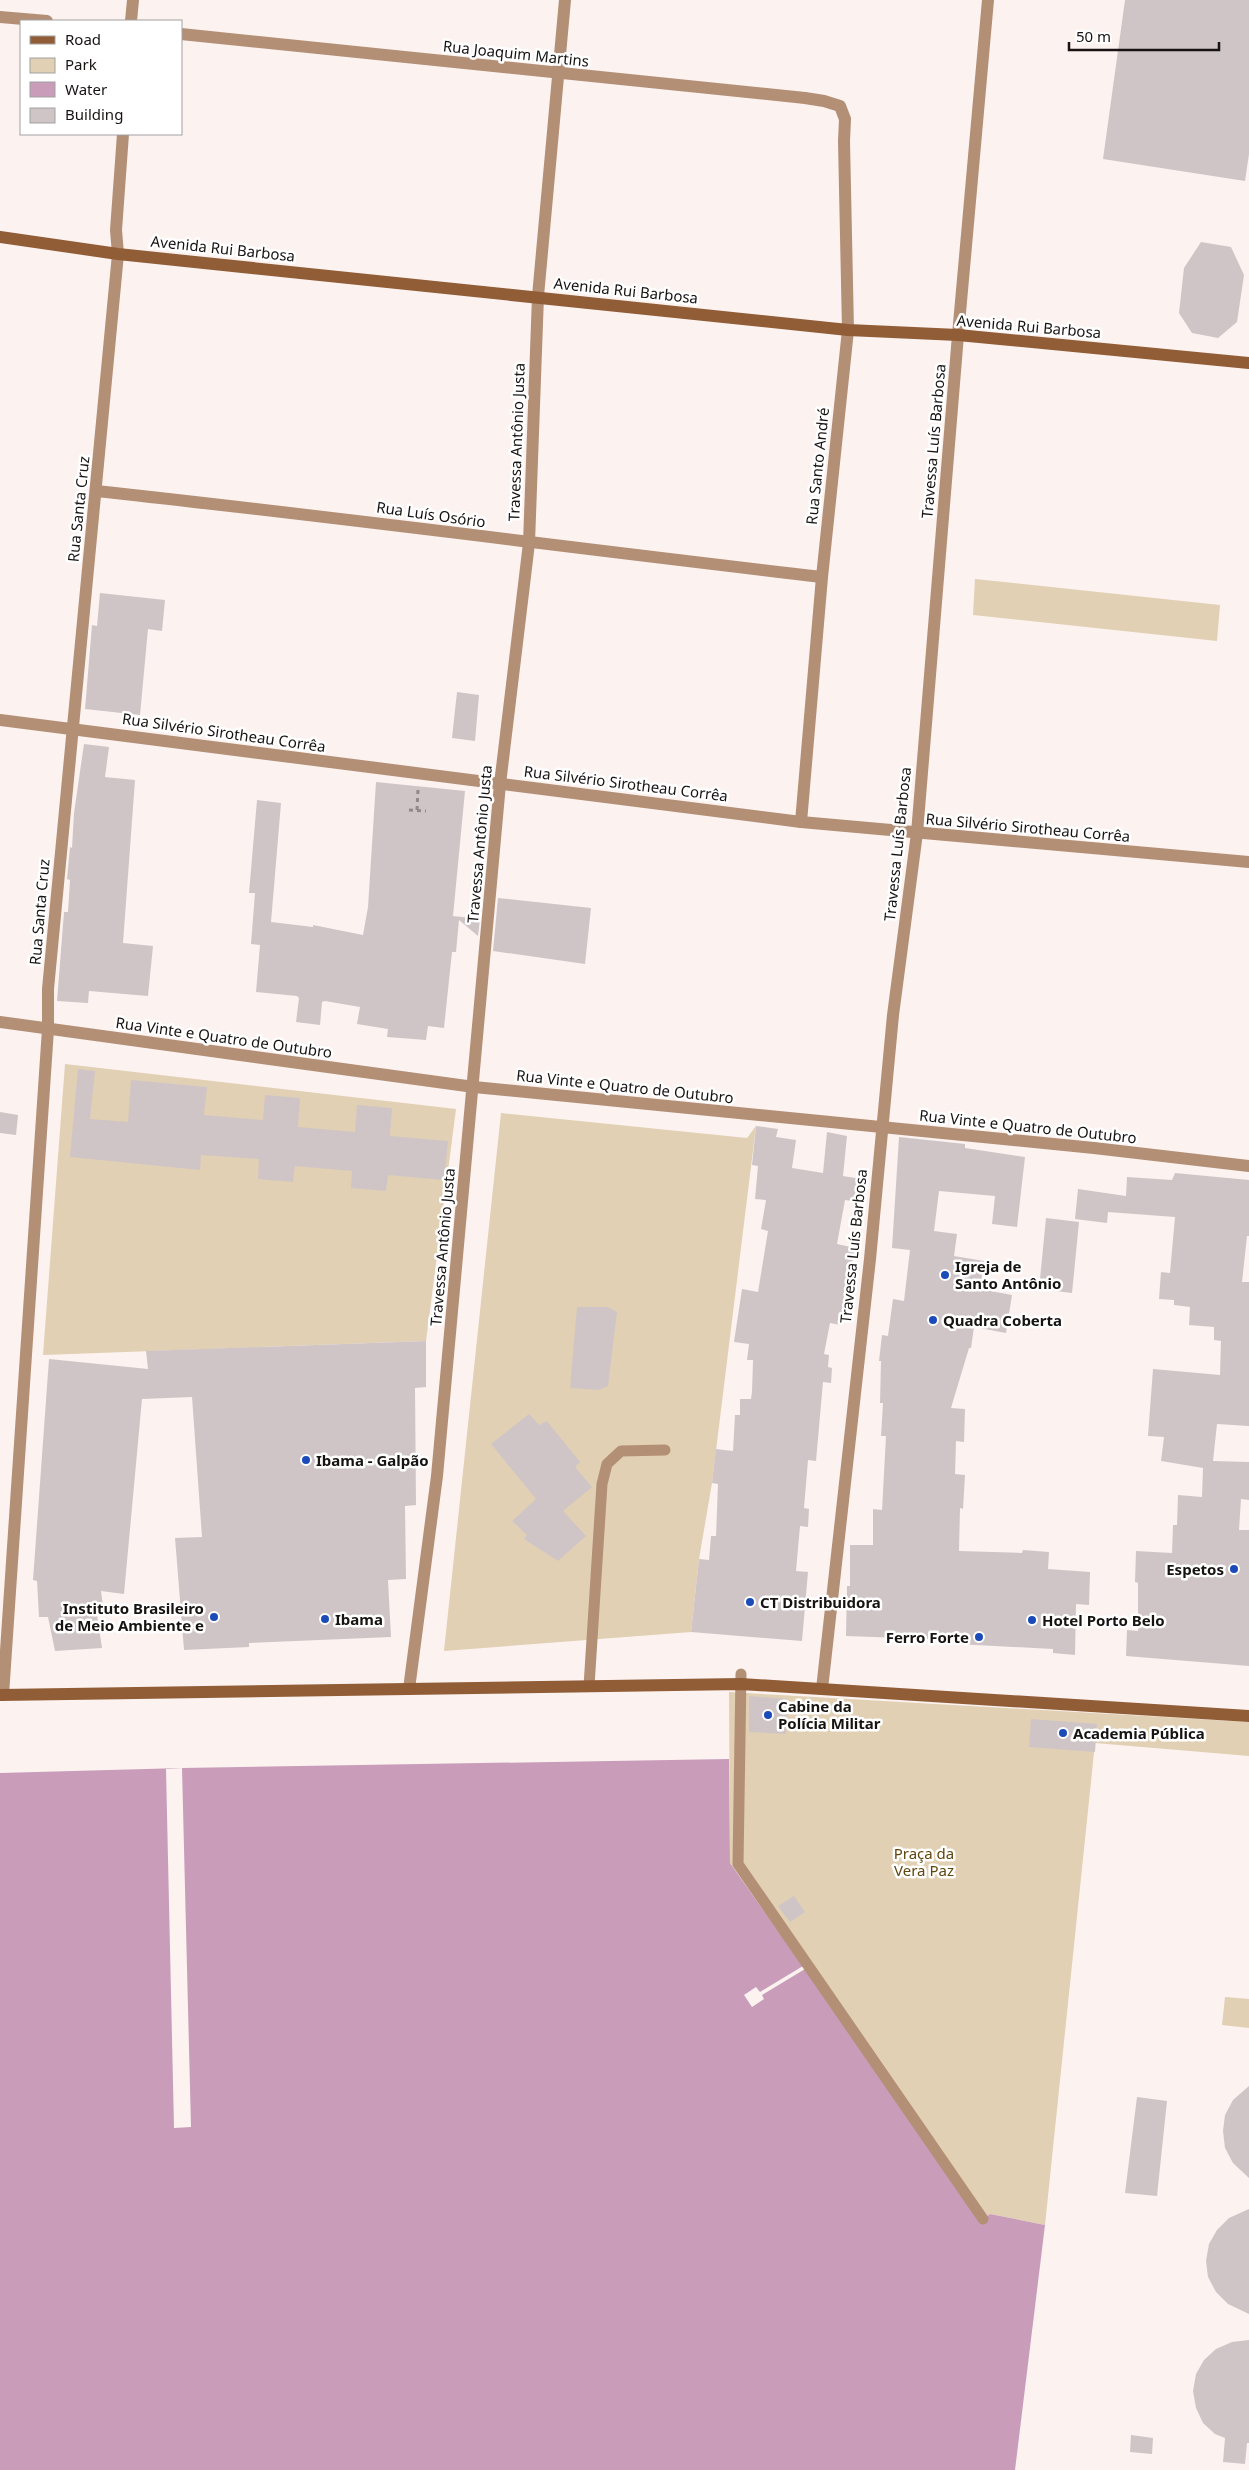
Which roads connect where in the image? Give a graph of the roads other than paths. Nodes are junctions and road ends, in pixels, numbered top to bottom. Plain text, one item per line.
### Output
1 (133, 0) edge
2 (565, 0) edge
3 (988, 0) edge
4 (0, 17) edge
5 (35, 20) edge
6 (131, 20) edge
7 (182, 34) edge
8 (558, 73) junction
9 (844, 112) joint
10 (123, 135) edge
11 (0, 237) edge
12 (118, 254) junction
13 (538, 296) junction
14 (848, 330) junction
15 (958, 336) junction
16 (1249, 363) edge
17 (96, 491) junction
18 (529, 543) junction
19 (822, 577) junction
20 (0, 720) edge
21 (73, 728) junction
22 (500, 784) junction
23 (801, 822) junction
24 (917, 833) junction
25 (1249, 862) edge
26 (0, 1022) edge
27 (48, 1029) junction
28 (474, 1087) junction
29 (881, 1127) junction
30 (1249, 1166) edge
31 (665, 1450) dead end
32 (741, 1679) junction
33 (589, 1686) junction
34 (409, 1689) junction
35 (822, 1689) junction
36 (1, 1695) edge
37 (1249, 1716) edge
38 (983, 2219) dead end

1 - 6 street
2 - 8 street, Travessa Antônio Justa
3 - 15 street, Travessa Luís Barbosa
4 - 5 street
7 - 8 street, Rua Joaquim Martins
8 - 9 street, Rua Joaquim Martins
8 - 13 street, Travessa Antônio Justa
9 - 14 street, Rua Santo André
10 - 12 street, Rua Santa Cruz
11 - 12 main road, Avenida Rui Barbosa
12 - 13 main road, Avenida Rui Barbosa
12 - 17 street, Rua Santa Cruz
13 - 14 main road, Avenida Rui Barbosa
13 - 18 street, Travessa Antônio Justa
14 - 15 main road, Avenida Rui Barbosa
14 - 19 street, Rua Santo André
15 - 16 main road, Avenida Rui Barbosa
15 - 24 street, Travessa Luís Barbosa
17 - 18 street, Rua Luís Osório
17 - 21 street, Rua Santa Cruz
18 - 19 street, Rua Luís Osório
18 - 22 street, Travessa Antônio Justa
19 - 23 street, Rua Santo André
20 - 21 street, Rua Silvério Sirotheau Corrêa
21 - 22 street, Rua Silvério Sirotheau Corrêa
21 - 27 street, Rua Santa Cruz
22 - 23 street, Rua Silvério Sirotheau Corrêa
22 - 28 street, Travessa Antônio Justa
23 - 24 street, Rua Silvério Sirotheau Corrêa
24 - 25 street, Rua Silvério Sirotheau Corrêa
24 - 29 street, Travessa Luís Barbosa
26 - 27 street, Rua Vinte e Quatro de Outubro
27 - 28 street, Rua Vinte e Quatro de Outubro
27 - 36 street, Rua Santa Cruz
28 - 29 street, Rua Vinte e Quatro de Outubro
28 - 34 street, Travessa Antônio Justa
29 - 30 street, Rua Vinte e Quatro de Outubro
29 - 35 street, Travessa Luís Barbosa
31 - 33 lane
32 - 33 main road
32 - 35 main road
32 - 38 lane
33 - 34 main road
34 - 36 main road
35 - 37 main road

